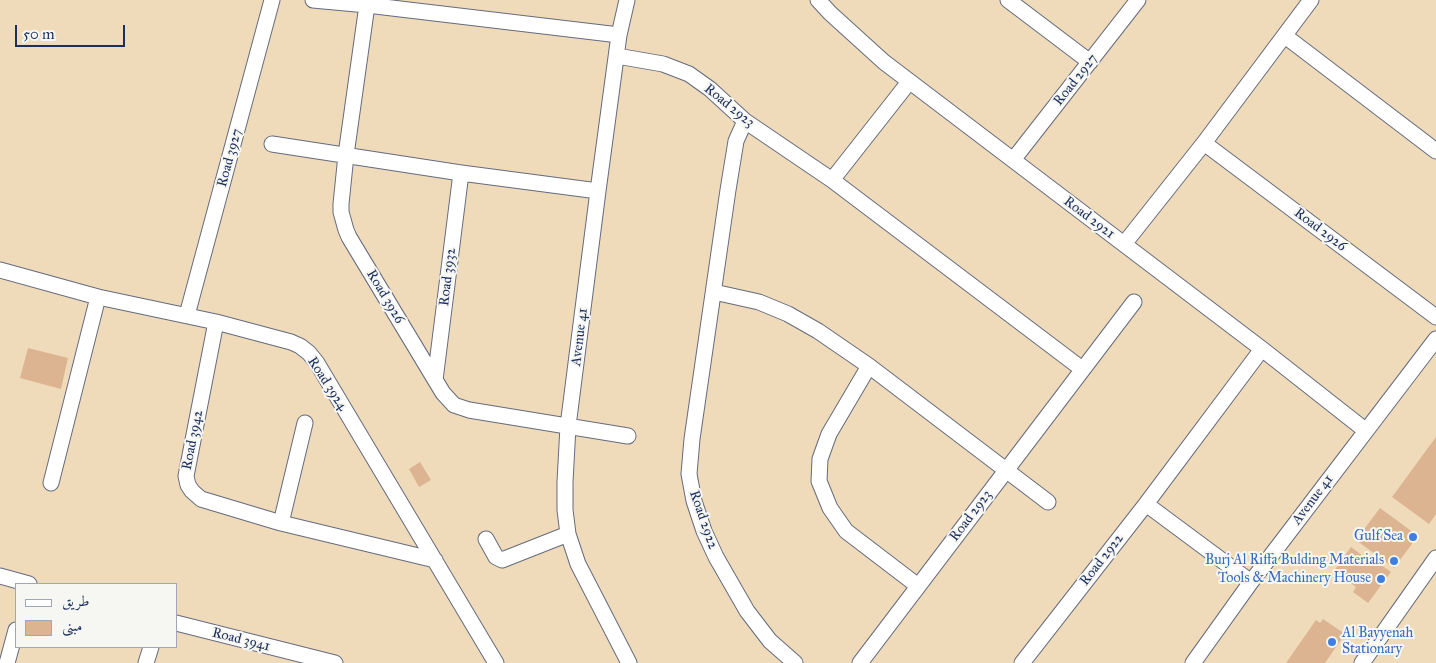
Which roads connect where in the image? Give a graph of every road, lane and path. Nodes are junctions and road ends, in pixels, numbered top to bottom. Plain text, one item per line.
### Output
1 (272, 0) edge
2 (313, 0) edge
3 (627, 0) edge
4 (818, 0) edge
5 (1008, 0) edge
6 (1138, 0) edge
7 (1311, 0) edge
8 (367, 5) junction
9 (619, 35) junction
10 (1285, 36) junction
11 (617, 56) junction
12 (1090, 62) junction
13 (909, 82) junction
14 (745, 121) junction
15 (1204, 143) junction
16 (272, 144) dead end
17 (1436, 151) edge
18 (346, 155) junction
19 (1013, 160) junction
20 (462, 173) junction
21 (832, 180) junction
22 (598, 191) junction
23 (1124, 244) junction
24 (0, 270) edge
25 (714, 292) junction
26 (98, 297) junction
27 (1134, 302) dead end
28 (187, 315) junction
29 (1436, 317) edge
30 (216, 322) junction
31 (1436, 339) edge
32 (1262, 349) junction
33 (869, 366) junction
34 (1082, 369) junction
35 (435, 380) junction
36 (305, 423) dead end
37 (568, 426) junction
38 (1366, 430) junction
39 (628, 436) dead end
40 (1007, 470) junction
41 (51, 483) dead end
42 (1048, 502) dead end
43 (1146, 504) junction
44 (282, 523) junction
45 (568, 534) junction
46 (486, 540) dead end
47 (1436, 558) edge
48 (435, 560) junction
49 (0, 576) edge
50 (1251, 582) junction
51 (24, 583) edge
52 (918, 586) junction
53 (178, 624) edge
54 (15, 634) edge
55 (151, 648) edge
56 (280, 657) edge
57 (8, 663) edge
58 (146, 663) edge
59 (335, 663) edge
60 (496, 663) edge
61 (629, 663) edge
62 (795, 663) edge
63 (860, 663) edge
64 (1022, 663) edge
65 (1193, 663) edge
66 (1362, 663) edge

1 - 28 street, Road 3927
2 - 8 street
3 - 9 street, Avenue 41
4 - 13 street, Road 2921
5 - 12 street
6 - 12 street, Road 2927
7 - 10 street
8 - 9 street
8 - 18 street, Road 3926
9 - 11 street, Avenue 41
10 - 15 street
10 - 17 street
11 - 14 street, Road 2923
11 - 22 street, Avenue 41
12 - 19 street, Road 2927
13 - 19 street, Road 2921
13 - 21 street
14 - 21 street, Road 2923
14 - 25 street, Road 2922
15 - 23 street
15 - 29 street, Road 2926
16 - 18 street
18 - 20 street
18 - 35 street, Road 3926
19 - 23 street, Road 2921
20 - 22 street
20 - 35 street, Road 3932
21 - 34 street, Road 2923
22 - 37 street, Avenue 41
23 - 32 street, Road 2921
24 - 26 street, Road 3924
25 - 33 street
25 - 62 street, Road 2922
26 - 28 street, Road 3924
26 - 41 street
27 - 34 street, Road 2923
28 - 30 street, Road 3924
30 - 44 street, Road 3942
30 - 48 street, Road 3924
31 - 38 street, Avenue 41
32 - 38 street, Road 2921
32 - 43 street, Road 2922
33 - 40 street
33 - 52 street
34 - 40 street, Road 2923
35 - 37 street, Road 3926
36 - 44 street
37 - 39 street, Road 3926
37 - 45 street, Avenue 41
38 - 50 street, Avenue 41
40 - 42 street
40 - 52 street, Road 2923
43 - 50 street
43 - 64 street, Road 2922
44 - 48 street, Road 3942
45 - 46 street
45 - 61 street, Avenue 41
47 - 66 street
48 - 60 street, Road 3924
49 - 51 street
50 - 65 street, Avenue 41
52 - 63 street, Road 2923
53 - 56 street, Road 3941
54 - 57 street
55 - 58 street
56 - 59 street, Road 3941

